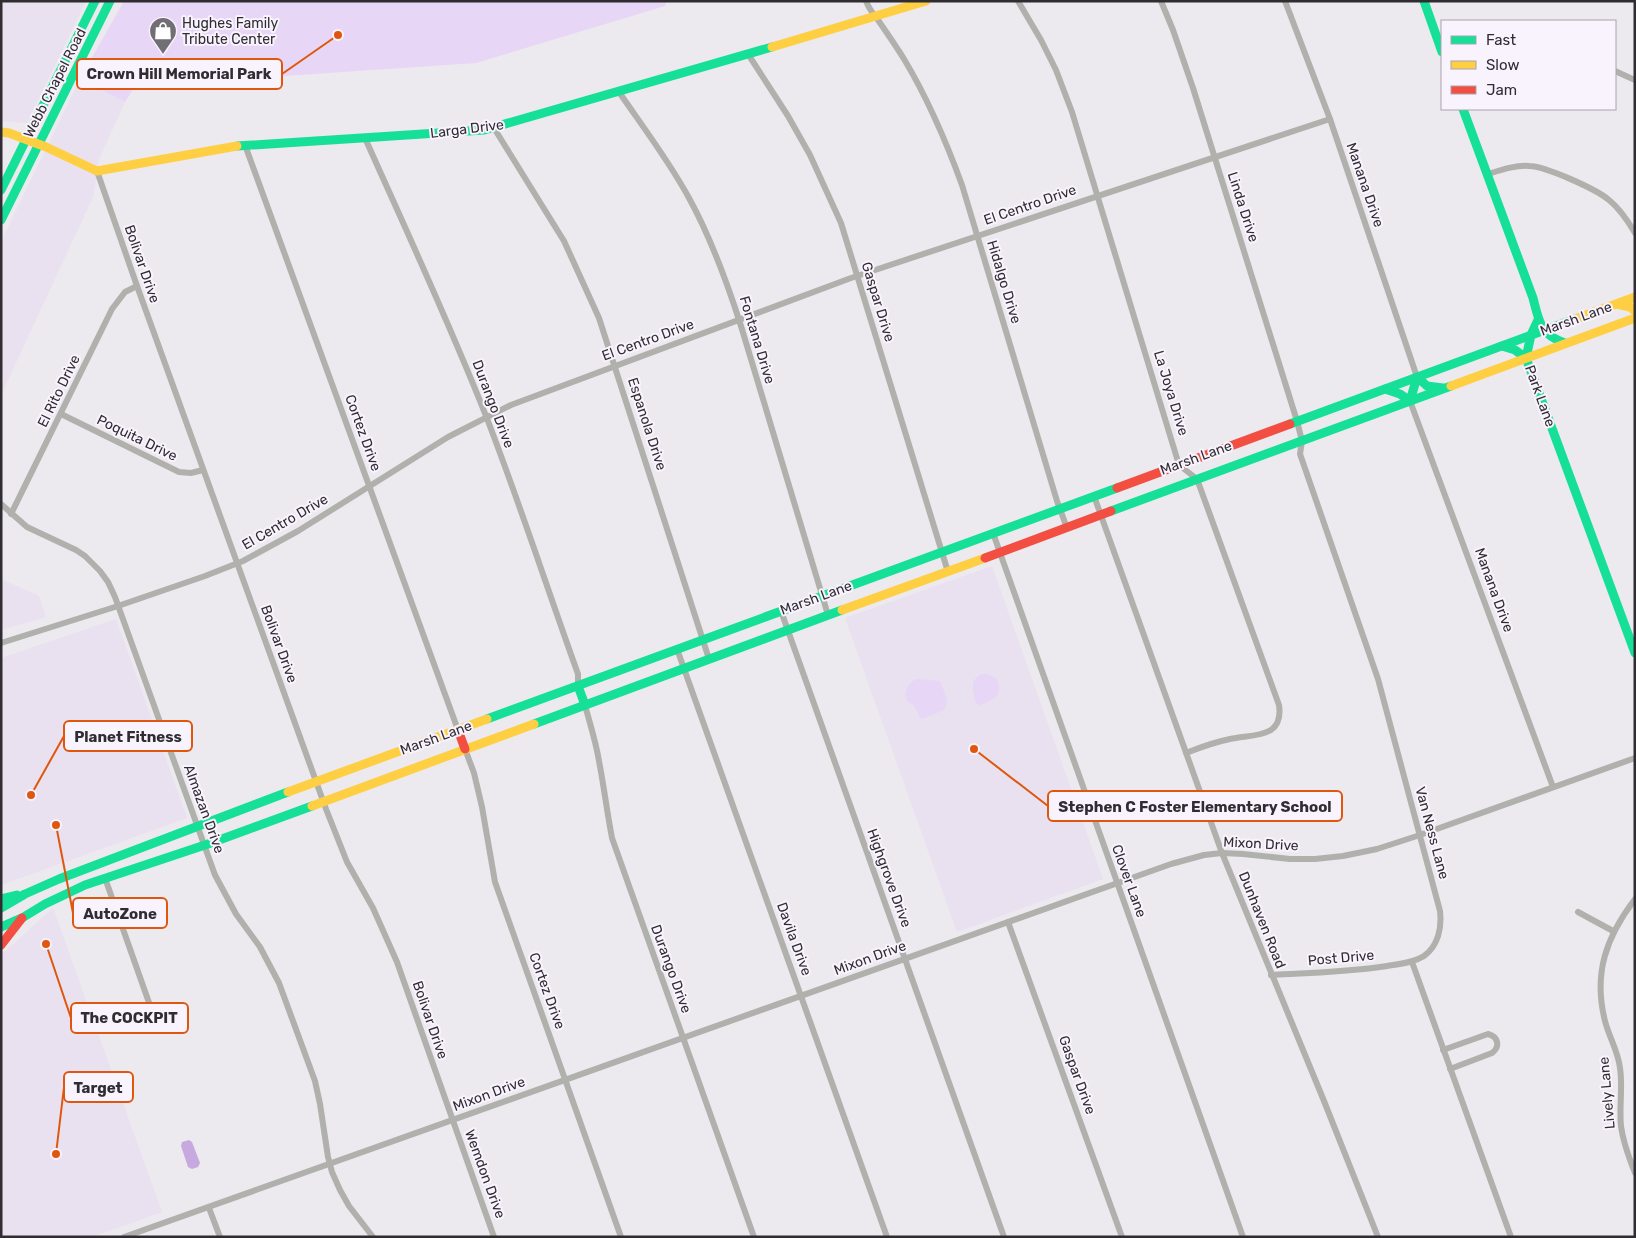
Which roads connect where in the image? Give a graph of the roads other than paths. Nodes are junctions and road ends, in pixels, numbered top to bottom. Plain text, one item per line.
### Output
1 (95, 1) edge
2 (110, 1) edge
3 (866, 1) edge
4 (926, 1) edge
5 (1018, 1) edge
6 (1162, 1) edge
7 (1285, 1) edge
8 (1424, 1) edge
9 (875, 16) junction
10 (76, 42) junction
11 (88, 46) junction
12 (1441, 49) edge
13 (748, 54) junction
14 (1616, 71) edge
15 (1635, 80) edge
16 (619, 92) junction
17 (1463, 110) edge
18 (1330, 119) junction
19 (494, 128) junction
20 (1, 132) edge
21 (365, 138) junction
22 (27, 140) junction
23 (39, 145) junction
24 (245, 145) junction
25 (1214, 157) junction
26 (97, 171) junction
27 (1488, 174) junction
28 (1, 190) edge
29 (1098, 195) junction
30 (1, 220) edge
31 (1635, 233) edge
32 (978, 237) junction
33 (858, 276) junction
34 (136, 286) junction
35 (1635, 297) edge
36 (1617, 304) junction
37 (1635, 311) edge
38 (1635, 318) edge
39 (739, 320) junction
40 (1538, 320) junction
41 (1543, 331) junction
42 (1531, 335) junction
43 (1566, 344) junction
44 (1502, 346) junction
45 (1526, 358) junction
46 (615, 366) junction
47 (1417, 377) junction
48 (1444, 388) junction
49 (1385, 389) junction
50 (1410, 401) junction
51 (61, 414) junction
52 (486, 417) junction
53 (1298, 421) junction
54 (1302, 440) junction
55 (1180, 465) junction
56 (203, 470) junction
57 (1197, 479) junction
58 (369, 486) junction
59 (1094, 496) junction
60 (1, 504) edge
61 (1059, 509) junction
62 (11, 514) junction
63 (1101, 515) junction
64 (1066, 528) junction
65 (992, 534) junction
66 (941, 552) junction
67 (999, 553) junction
68 (237, 564) junction
69 (948, 572) junction
70 (822, 596) junction
71 (118, 606) junction
72 (781, 611) junction
73 (828, 615) junction
74 (788, 630) junction
75 (703, 640) junction
76 (1, 643) edge
77 (677, 650) junction
78 (1635, 653) edge
79 (709, 659) junction
80 (684, 668) junction
81 (578, 686) junction
82 (585, 705) junction
83 (458, 730) junction
84 (466, 749) junction
85 (1186, 753) junction
86 (1635, 758) edge
87 (316, 782) junction
88 (1553, 788) junction
89 (323, 801) junction
90 (197, 826) junction
91 (1420, 835) junction
92 (204, 845) junction
93 (1222, 853) junction
94 (100, 864) junction
95 (105, 878) junction
96 (1116, 883) junction
97 (25, 894) junction
98 (1, 899) edge
99 (1635, 900) edge
100 (1, 908) edge
101 (1578, 912) dead end
102 (22, 918) junction
103 (1008, 922) junction
104 (1, 927) edge
105 (1613, 931) junction
106 (1, 945) edge
107 (905, 959) junction
108 (1412, 962) junction
109 (1271, 975) junction
110 (801, 996) junction
111 (159, 1031) dead end
112 (683, 1038) junction
113 (1443, 1050) junction
114 (1450, 1069) junction
115 (565, 1080) junction
116 (452, 1120) junction
117 (330, 1164) junction
118 (1635, 1173) edge
119 (209, 1208) junction
120 (124, 1237) edge
121 (220, 1237) edge
122 (373, 1237) edge
123 (494, 1237) edge
124 (621, 1237) edge
125 (754, 1237) edge
126 (887, 1237) edge
127 (1004, 1237) edge
128 (1122, 1237) edge
129 (1243, 1237) edge
130 (1378, 1237) edge
131 (1510, 1237) edge

1 - 10 main road, Webb Chapel Road
2 - 11 main road, Webb Chapel Road
3 - 9 street, Hidalgo Drive
4 - 9 main road, Larga Drive
5 - 29 street, La Joya Drive
6 - 25 street, Linda Drive
7 - 18 street, Manana Drive
8 - 12 main road
9 - 13 main road, Larga Drive
9 - 32 street, Hidalgo Drive
10 - 11 main road
10 - 22 main road, Webb Chapel Road
11 - 23 main road, Webb Chapel Road
13 - 16 main road, Larga Drive
13 - 33 street, Gaspar Drive
14 - 15 street
16 - 19 main road, Larga Drive
16 - 39 street, Fontana Drive
17 - 27 main road
18 - 25 street, El Centro Drive
18 - 47 street, Manana Drive
19 - 21 main road, Larga Drive
19 - 46 street, Espanola Drive
20 - 22 main road
21 - 24 main road, Larga Drive
21 - 52 street, Durango Drive
22 - 23 main road
22 - 28 main road, Webb Chapel Road
23 - 26 main road
23 - 30 main road, Webb Chapel Road
24 - 26 main road, Larga Drive
24 - 58 street, Cortez Drive
25 - 29 street, El Centro Drive
25 - 53 street, Linda Drive
26 - 34 street, Bolivar Drive
27 - 31 street
27 - 40 main road
29 - 32 street, El Centro Drive
29 - 55 street, La Joya Drive
32 - 33 street, El Centro Drive
32 - 61 street, Hidalgo Drive
33 - 39 street, El Centro Drive
33 - 66 street, Gaspar Drive
34 - 51 street, El Rito Drive
34 - 56 street, Bolivar Drive
35 - 36 main road, Marsh Lane
36 - 37 main road
36 - 41 main road, Marsh Lane
38 - 43 main road, Marsh Lane
39 - 46 street, El Centro Drive
39 - 70 street, Fontana Drive
40 - 41 main road
40 - 42 main road, Park Lane
41 - 42 main road, Marsh Lane
41 - 43 main road
42 - 44 main road, Marsh Lane
42 - 45 main road, Park Lane
43 - 45 main road, Marsh Lane
44 - 45 main road
44 - 47 main road, Marsh Lane
45 - 48 main road, Marsh Lane
45 - 78 main road, Park Lane
46 - 52 street, El Centro Drive
46 - 75 street, Espanola Drive
47 - 48 main road
47 - 49 main road, Marsh Lane
47 - 50 main road
48 - 50 main road, Marsh Lane
49 - 50 main road
49 - 53 main road, Marsh Lane
50 - 54 main road, Marsh Lane
50 - 88 street, Manana Drive
51 - 56 street, Poquita Drive
51 - 62 street, El Rito Drive
52 - 58 street, El Centro Drive
52 - 81 street, Durango Drive
53 - 54 street, Van Ness Lane
53 - 55 main road, Marsh Lane
54 - 57 main road, Marsh Lane
54 - 91 street, Van Ness Lane
55 - 57 street
55 - 59 main road, Marsh Lane
56 - 68 street, Bolivar Drive
57 - 63 main road, Marsh Lane
57 - 85 street
58 - 68 street, El Centro Drive
58 - 83 street, Cortez Drive
59 - 61 main road, Marsh Lane
59 - 63 street, Dunhaven Road
60 - 62 street, Almazan Drive
61 - 64 street, Hidalgo Drive
61 - 65 main road, Marsh Lane
62 - 71 street, Almazan Drive
63 - 64 main road, Marsh Lane
63 - 85 street, Dunhaven Road
64 - 67 main road, Marsh Lane
65 - 66 main road, Marsh Lane
65 - 67 street, Clover Lane
66 - 69 street, Gaspar Drive
66 - 70 main road, Marsh Lane
67 - 69 main road, Marsh Lane
67 - 96 street, Clover Lane
68 - 71 street, El Centro Drive
68 - 87 street, Bolivar Drive
69 - 73 main road, Marsh Lane
70 - 72 main road, Marsh Lane
70 - 73 street, Fontana Drive
71 - 76 street, El Centro Drive
71 - 90 street, Almazan Drive
72 - 74 street, Highgrove Drive
72 - 75 main road, Marsh Lane
73 - 74 main road, Marsh Lane
74 - 79 main road, Marsh Lane
74 - 107 street, Highgrove Drive
75 - 77 main road, Marsh Lane
75 - 79 street, Espanola Drive
77 - 80 street, Davila Drive
77 - 81 main road, Marsh Lane
79 - 80 main road, Marsh Lane
80 - 82 main road, Marsh Lane
80 - 110 street, Davila Drive
81 - 82 main road
81 - 83 main road, Marsh Lane
82 - 84 main road, Marsh Lane
82 - 112 street, Durango Drive
83 - 84 main road
83 - 87 main road, Marsh Lane
84 - 89 main road, Marsh Lane
84 - 115 street, Cortez Drive
85 - 93 street, Dunhaven Road
86 - 88 street, Mixon Drive
87 - 89 street, Bolivar Drive
87 - 90 main road, Marsh Lane
88 - 91 street, Mixon Drive
89 - 92 main road, Marsh Lane
89 - 116 street, Bolivar Drive
90 - 92 street, Almazan Drive
90 - 94 main road, Marsh Lane
91 - 93 street, Mixon Drive
91 - 108 street, Van Ness Lane
92 - 95 main road, Marsh Lane
92 - 117 street, Almazan Drive
93 - 96 street, Mixon Drive
93 - 109 street, Dunhaven Road
94 - 95 main road
94 - 97 main road, Marsh Lane
95 - 102 main road, Marsh Lane
95 - 111 street
96 - 103 street, Mixon Drive
96 - 129 street, Clover Lane
97 - 98 main road
97 - 100 main road, Marsh Lane
99 - 105 street, Lively Lane
101 - 105 street
102 - 104 main road, Marsh Lane
102 - 106 main road
103 - 107 street, Mixon Drive
103 - 128 street, Gaspar Drive
105 - 118 street, Lively Lane
107 - 110 street, Mixon Drive
107 - 127 street, Highgrove Drive
108 - 109 street, Post Drive
108 - 113 street
109 - 130 street, Dunhaven Road
110 - 112 street, Mixon Drive
110 - 126 street, Davila Drive
112 - 115 street, Mixon Drive
112 - 125 street, Durango Drive
113 - 114 street
113 - 114 street
114 - 131 street
115 - 116 street, Mixon Drive
115 - 124 street, Cortez Drive
116 - 117 street, Mixon Drive
116 - 123 street, Wemdon Drive
117 - 119 street, Mixon Drive
117 - 122 street, Almazan Drive
119 - 120 street, Mixon Drive
119 - 121 street

